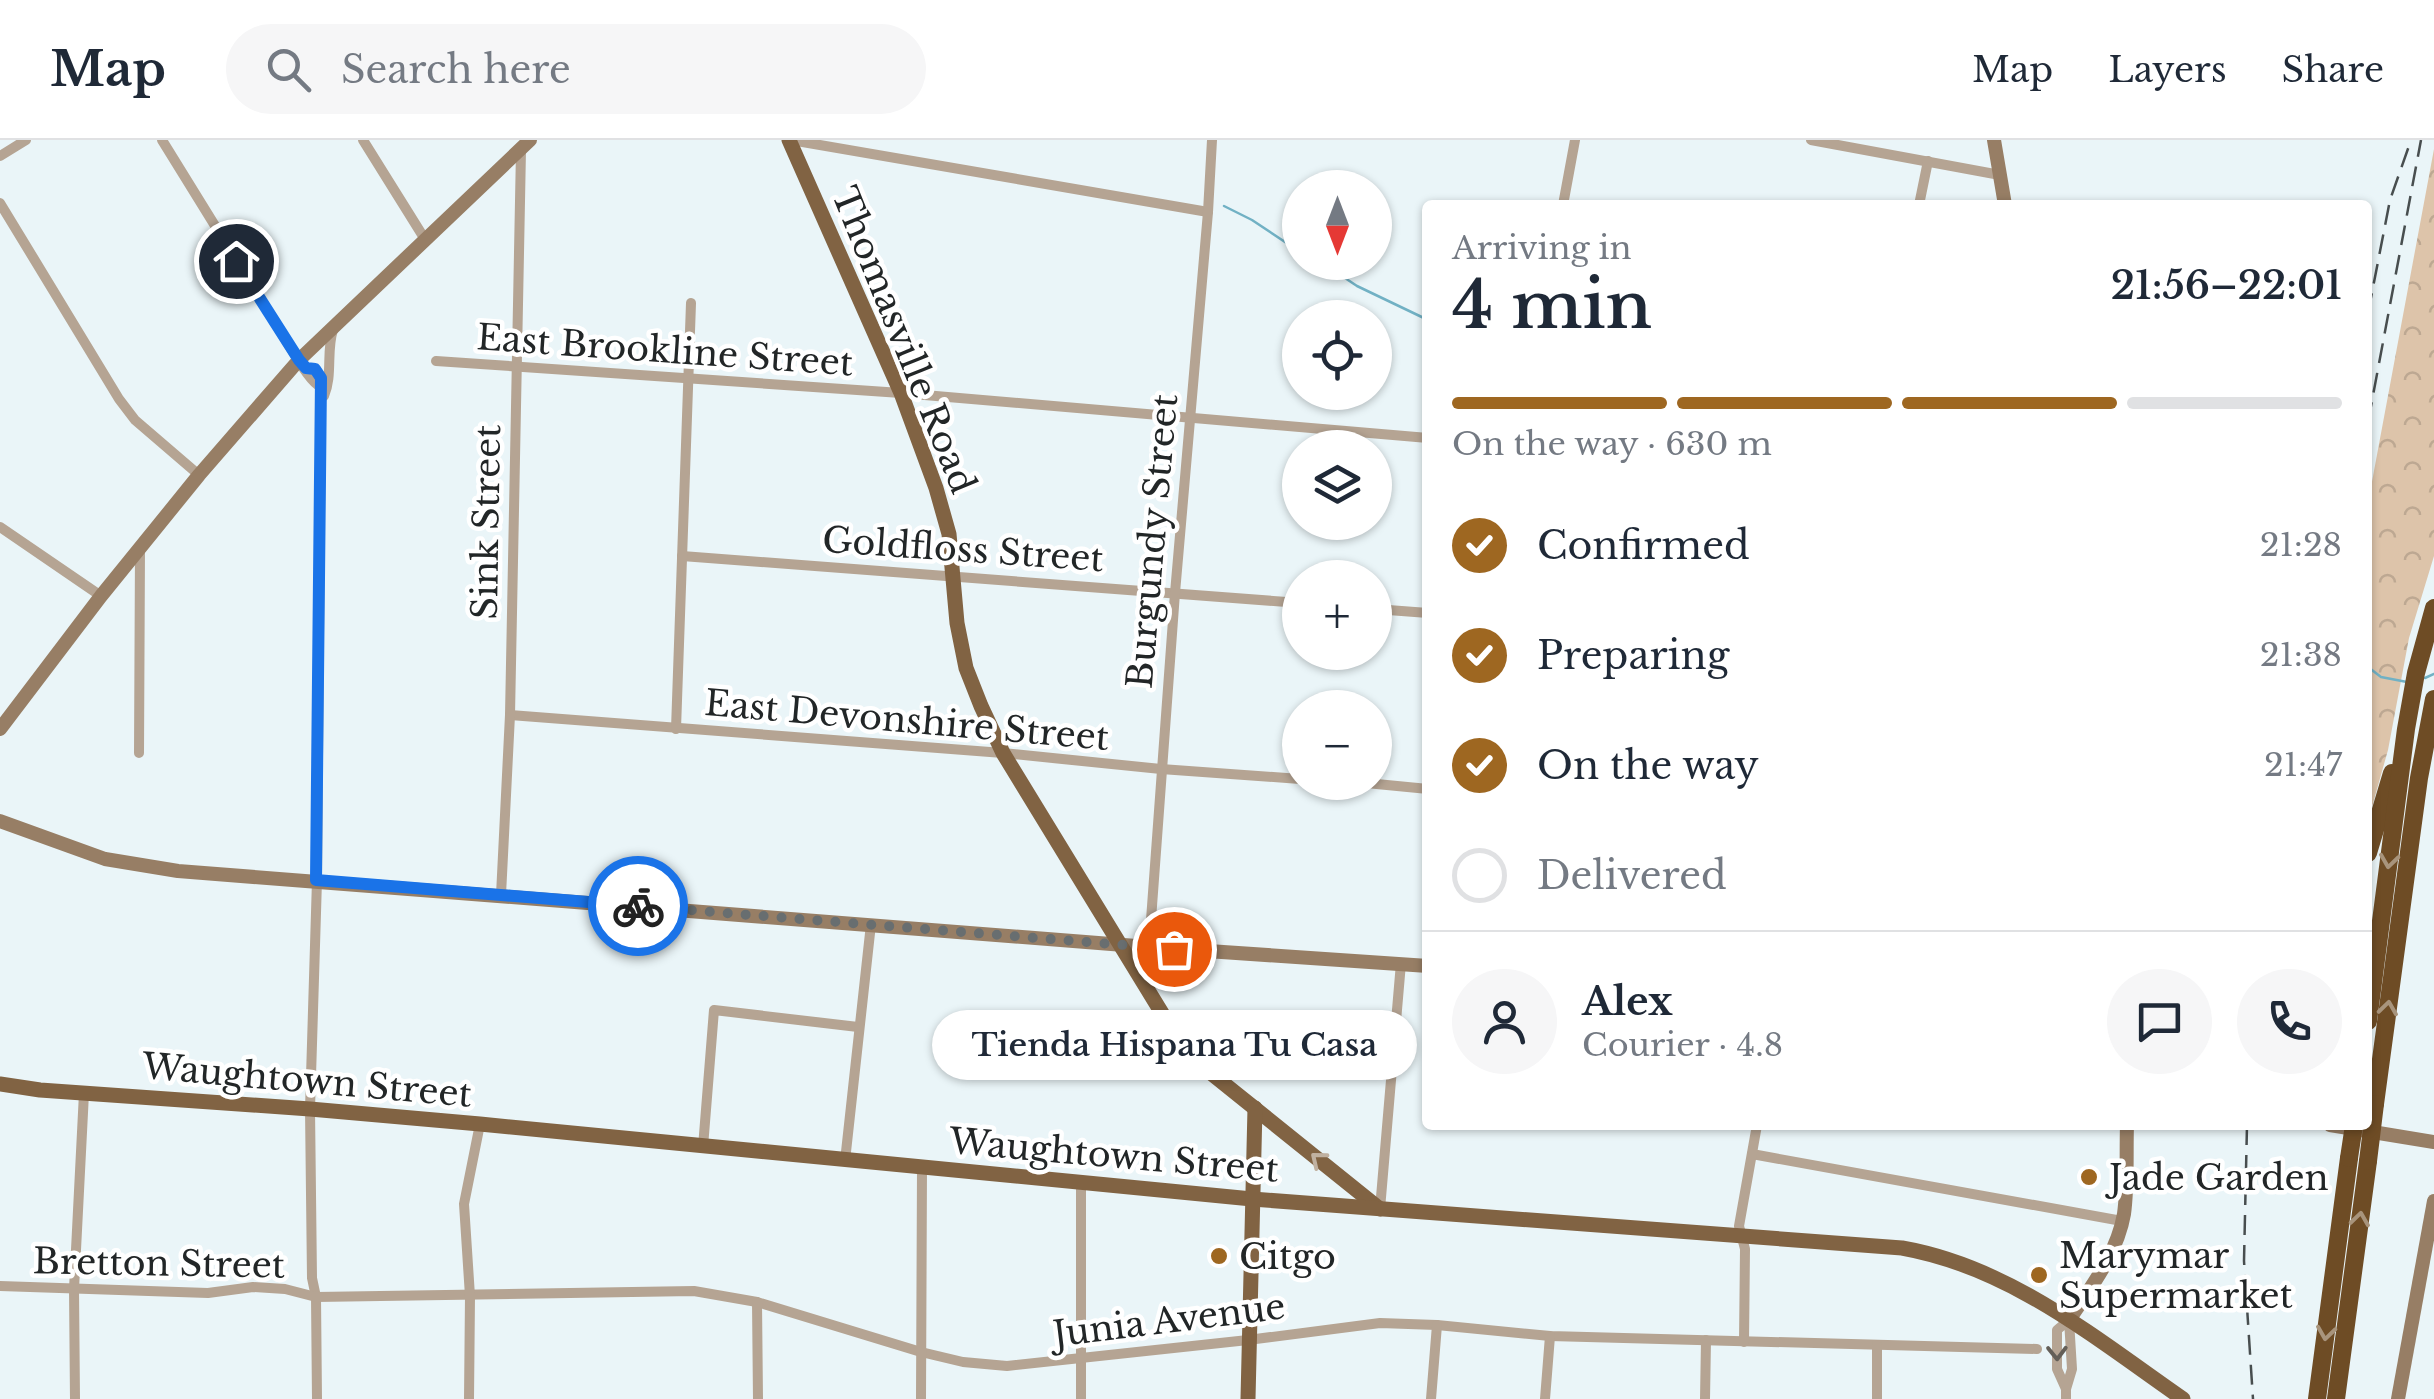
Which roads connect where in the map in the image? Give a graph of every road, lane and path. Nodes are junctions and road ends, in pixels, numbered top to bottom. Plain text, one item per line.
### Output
1 (26, 140) edge
2 (162, 140) edge
3 (364, 140) edge
4 (790, 140) edge
5 (1212, 140) edge
6 (1575, 140) edge
7 (1811, 140) edge
8 (1994, 140) edge
9 (526, 145) edge
10 (0, 156) edge
11 (1928, 161) junction
12 (2000, 175) junction
13 (1564, 200) edge
14 (1920, 200) edge
15 (2004, 200) edge
16 (0, 203) edge
17 (1208, 212) junction
18 (426, 241) junction
19 (692, 303) dead end
20 (335, 326) junction
21 (436, 361) dead end
22 (302, 364) junction
23 (516, 367) junction
24 (689, 380) junction
25 (901, 394) junction
26 (321, 402) junction
27 (1190, 417) junction
28 (1422, 437) edge
29 (199, 474) junction
30 (0, 526) edge
31 (140, 548) junction
32 (682, 556) junction
33 (953, 576) junction
34 (1175, 593) junction
35 (101, 596) junction
36 (1282, 602) edge
37 (2434, 608) edge
38 (1392, 610) edge
39 (1422, 613) edge
40 (2432, 706) edge
41 (510, 715) junction
42 (0, 729) edge
43 (676, 729) junction
44 (2406, 729) junction
45 (138, 753) dead end
46 (1002, 753) junction
47 (1161, 769) junction
48 (1282, 777) edge
49 (1392, 786) edge
50 (1422, 788) edge
51 (0, 821) edge
52 (2372, 840) edge
53 (316, 880) junction
54 (501, 895) junction
55 (871, 924) junction
56 (1118, 945) junction
57 (1149, 948) junction
58 (1401, 963) junction
59 (1422, 965) edge
60 (2372, 989) edge
61 (858, 1028) junction
62 (0, 1084) edge
63 (84, 1093) junction
64 (310, 1108) junction
65 (1255, 1108) junction
66 (2372, 1117) edge
67 (480, 1124) junction
68 (1756, 1130) edge
69 (2126, 1130) edge
70 (2355, 1130) edge
71 (2361, 1130) edge
72 (2368, 1130) edge
73 (2434, 1142) edge
74 (703, 1147) junction
75 (1752, 1154) junction
76 (2359, 1159) junction
77 (845, 1160) junction
78 (922, 1168) junction
79 (1080, 1182) junction
80 (1252, 1199) junction
81 (2434, 1200) edge
82 (1380, 1209) junction
83 (2122, 1220) junction
84 (1742, 1237) junction
85 (2428, 1272) edge
86 (0, 1286) edge
87 (74, 1289) junction
88 (470, 1296) junction
89 (316, 1297) junction
90 (757, 1302) junction
91 (2069, 1320) junction
92 (1438, 1325) junction
93 (1550, 1336) junction
94 (1248, 1340) junction
95 (1706, 1340) junction
96 (1744, 1342) junction
97 (1877, 1345) junction
98 (2036, 1349) dead end
99 (921, 1352) junction
100 (1082, 1359) junction
101 (2066, 1394) edge
102 (74, 1399) edge
103 (316, 1399) edge
104 (469, 1399) edge
105 (758, 1399) edge
106 (921, 1399) edge
107 (1081, 1399) edge
108 (1248, 1399) edge
109 (1431, 1399) edge
110 (1545, 1399) edge
111 (1705, 1399) edge
112 (1877, 1399) edge
113 (2183, 1399) edge
114 (2318, 1399) edge
115 (2336, 1399) edge
116 (2398, 1399) edge

1 - 10 street
2 - 22 street
3 - 18 street
4 - 17 street
4 - 25 main road, Thomasville Road
5 - 17 street, Burgundy Street
6 - 13 street
7 - 11 street
8 - 12 street
9 - 18 street
9 - 23 street, Sink Street
11 - 12 street
11 - 14 street
12 - 15 street
16 - 29 street
17 - 27 street, Burgundy Street
18 - 20 street
19 - 24 street
20 - 22 street
20 - 26 street
21 - 23 street, East Brookline Street
22 - 26 street
22 - 29 street
23 - 24 street, East Brookline Street
23 - 41 street, Sink Street
24 - 25 street, East Brookline Street
24 - 32 street
25 - 27 street, East Brookline Street
25 - 33 main road, Thomasville Road
26 - 53 street
27 - 28 street, East Brookline Street
27 - 34 street, Burgundy Street
29 - 31 street
30 - 35 street
31 - 35 street
31 - 45 street
32 - 33 street, Goldfloss Street
32 - 43 street
33 - 34 street, Goldfloss Street
33 - 46 main road, Thomasville Road
34 - 36 street, Goldfloss Street
34 - 47 street, Burgundy Street
35 - 42 street
37 - 44 highway
38 - 39 street
66 -> 40 highway, bridge
41 - 43 street, East Devonshire Street
41 - 54 street, Sink Street
43 - 46 street, East Devonshire Street
44 - 52 highway
44 -> 60 highway
46 - 47 street, East Devonshire Street
46 - 56 main road, Thomasville Road
47 - 48 street, East Devonshire Street
47 - 57 street, Burgundy Street
49 - 50 street
51 - 53 street
53 - 54 street
53 - 64 street
54 - 55 street
55 - 56 street
55 - 61 street
56 - 57 street
56 - 65 main road, Thomasville Road
57 - 58 street
58 - 59 street
58 - 82 street
61 - 74 street
61 - 77 street
62 - 63 main road, Waughtown Street
63 - 64 main road, Waughtown Street
63 - 87 street
64 - 67 main road, Waughtown Street
64 - 89 street
65 - 80 main road
82 -> 65 main road, Thomasville Road
67 - 74 main road, Waughtown Street
67 - 88 street
68 - 75 street
69 - 83 street
70 - 76 highway, bridge
71 - 73 street
76 -> 72 highway, bridge
74 - 77 main road, Waughtown Street
75 - 83 street
75 - 84 street
76 -> 114 highway
115 -> 76 highway
77 - 78 main road, Waughtown Street
78 - 79 main road, Waughtown Street
78 - 99 street
79 - 80 main road, Waughtown Street
79 - 100 street
80 - 82 main road, Waughtown Street
80 - 94 main road
81 - 85 street
82 - 84 main road, Waughtown Street
83 - 91 street
84 - 91 main road, Waughtown Street
84 - 96 street
85 - 116 street
86 - 87 street, Bretton Street
87 - 89 street, Bretton Street
87 - 102 street
88 - 89 street, Junia Avenue
88 - 90 street, Junia Avenue
88 - 104 street
89 - 103 street
90 - 99 street, Junia Avenue
90 - 105 street
91 - 101 street
91 - 113 main road, Waughtown Street
92 - 93 street, Junia Avenue
92 - 94 street, Junia Avenue
92 - 109 street
93 - 95 street, Junia Avenue
93 - 110 street
94 - 100 street, Junia Avenue
94 - 108 main road
95 - 96 street, Junia Avenue
95 - 111 street
96 - 97 street, Junia Avenue
97 - 98 street, Junia Avenue
97 - 112 street
99 - 100 street, Junia Avenue
99 - 106 street
100 - 107 street

